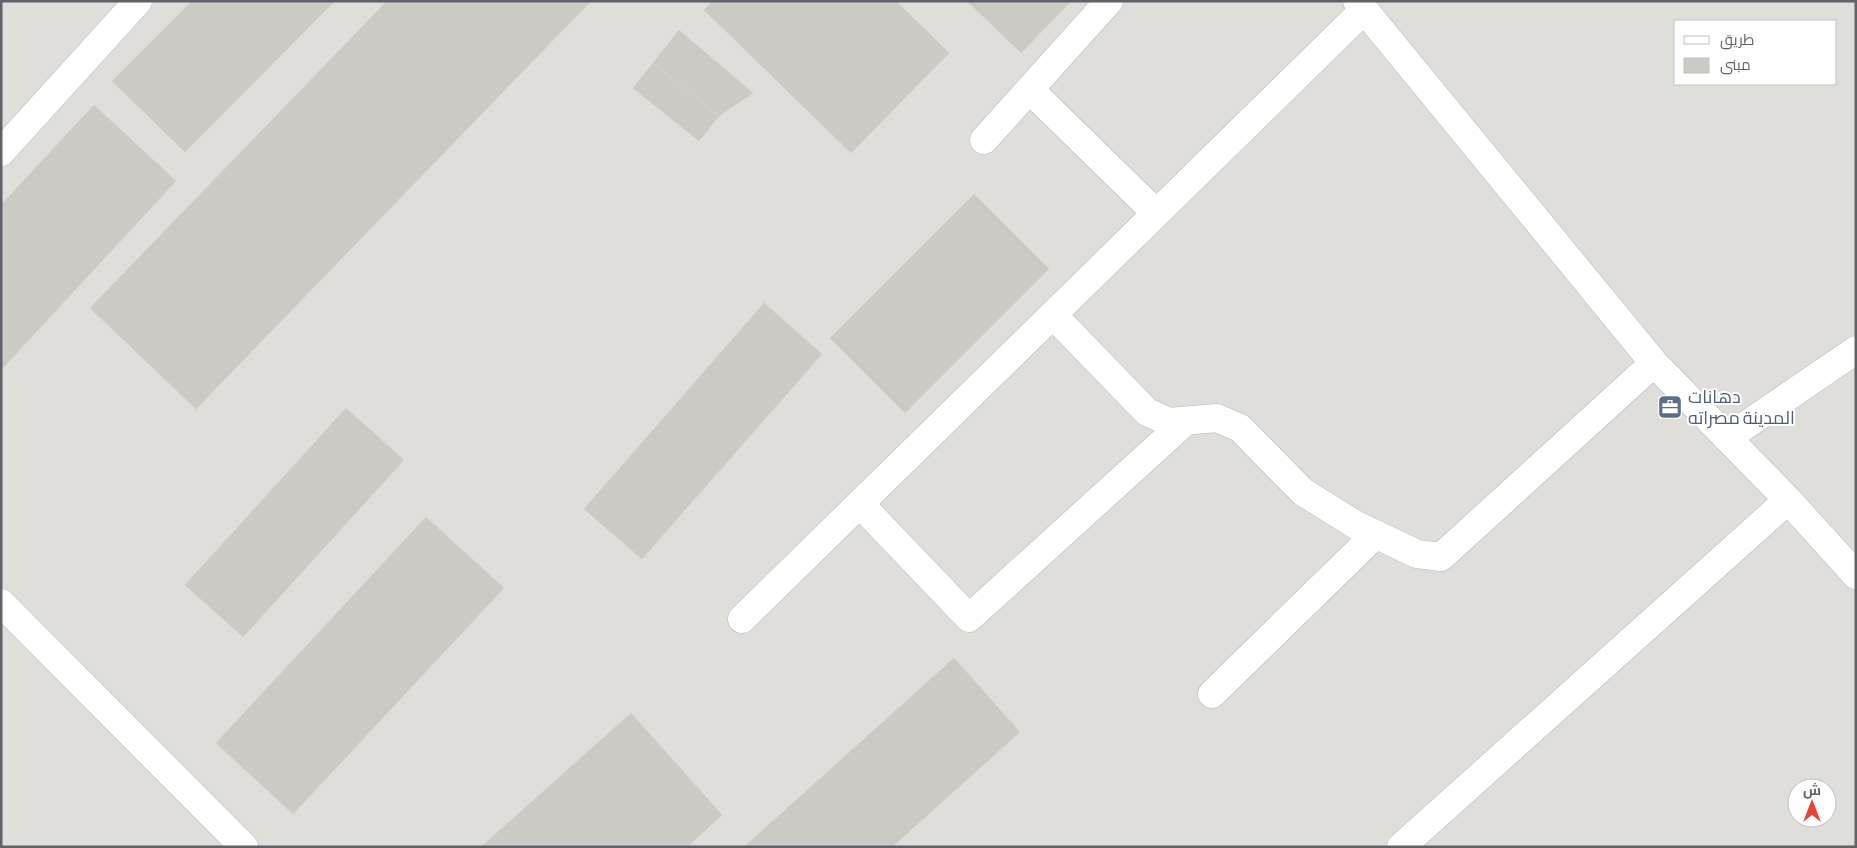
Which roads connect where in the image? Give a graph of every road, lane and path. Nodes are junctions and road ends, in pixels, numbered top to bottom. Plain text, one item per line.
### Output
1 (138, 1) edge
2 (1109, 1) edge
3 (1360, 5) edge
4 (1030, 90) junction
5 (984, 140) dead end
6 (1, 152) edge
7 (1156, 213) junction
8 (1052, 315) junction
9 (1856, 350) edge
10 (1654, 364) junction
11 (1186, 420) junction
12 (1727, 438) junction
13 (1788, 500) junction
14 (860, 504) junction
15 (1376, 534) junction
16 (1856, 575) edge
17 (1, 603) edge
18 (742, 619) dead end
19 (1212, 694) dead end
20 (244, 847) edge
21 (1401, 847) edge

1 - 6 street
2 - 4 street
3 - 7 street
3 - 10 street
4 - 5 street
4 - 7 street
7 - 8 street
8 - 11 street
8 - 14 street
9 - 12 street
10 - 12 street
10 - 15 street
11 - 14 street
11 - 15 street
12 - 13 street
13 - 16 street
13 - 21 street
14 - 18 street
15 - 19 street
17 - 20 street

